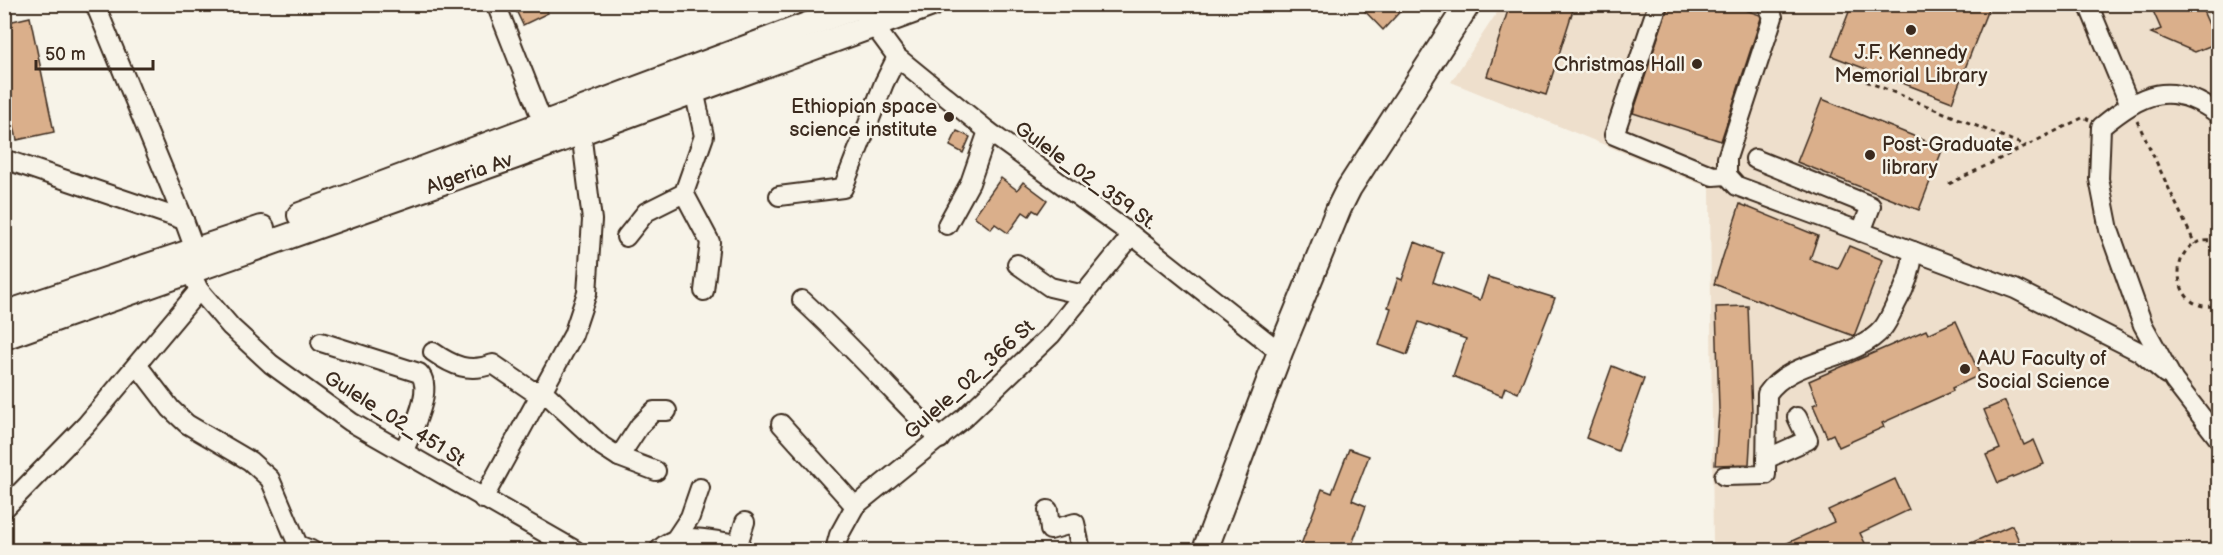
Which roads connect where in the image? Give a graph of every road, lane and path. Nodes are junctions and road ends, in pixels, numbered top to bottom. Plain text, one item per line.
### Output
1 (95, 4) edge
2 (496, 4) edge
3 (932, 4) edge
4 (1468, 4) edge
5 (1658, 4) edge
6 (1767, 4) edge
7 (2088, 4) edge
8 (860, 5) edge
9 (873, 27) junction
10 (897, 57) junction
11 (1841, 71) dead end
12 (694, 90) junction
13 (2129, 104) junction
14 (2218, 114) edge
15 (543, 123) junction
16 (2101, 126) junction
17 (988, 131) junction
18 (581, 132) junction
19 (2026, 146) junction
20 (4, 159) edge
21 (1755, 159) dead end
22 (1727, 175) junction
23 (1949, 184) dead end
24 (684, 193) junction
25 (779, 196) dead end
26 (184, 220) junction
27 (947, 225) dead end
28 (1861, 232) junction
29 (1132, 235) junction
30 (626, 237) dead end
31 (2218, 242) edge
32 (2195, 244) junction
33 (1913, 251) junction
34 (1017, 264) dead end
35 (194, 270) junction
36 (704, 291) dead end
37 (1084, 295) junction
38 (802, 300) dead end
39 (2218, 305) edge
40 (4, 314) edge
41 (4, 337) edge
42 (321, 342) dead end
43 (433, 352) dead end
44 (1280, 352) junction
45 (138, 366) junction
46 (2174, 381) junction
47 (543, 390) junction
48 (667, 411) dead end
49 (1797, 417) dead end
50 (781, 424) dead end
51 (940, 439) junction
52 (2218, 439) edge
53 (404, 451) junction
54 (619, 457) junction
55 (1766, 459) junction
56 (656, 471) dead end
57 (1724, 476) dead end
58 (700, 488) dead end
59 (483, 499) junction
60 (855, 506) junction
61 (4, 509) edge
62 (1048, 510) dead end
63 (745, 522) dead end
64 (676, 538) junction
65 (302, 549) edge
66 (575, 550) edge
67 (659, 550) edge
68 (835, 550) edge
69 (1081, 550) edge
70 (1205, 550) edge

1 - 26 street
2 - 15 street
3 - 9 main road, Algeria Av
4 - 44 main road
5 - 22 street
6 - 22 street
7 - 13 street
8 - 9 street, Gulele_02_359 St.
8 - 15 main road, Algeria Av
9 - 10 street, Gulele_02_359 St.
9 - 12 main road, Algeria Av
10 - 17 street, Gulele_02_359 St.
10 - 25 street
11 - 19 path
12 - 18 main road, Algeria Av
12 - 24 street
13 - 14 street
13 - 16 street
13 - 32 path
15 - 35 main road, Algeria Av
16 - 19 path
16 - 46 street
17 - 27 street
17 - 29 street, Gulele_02_359 St.
18 - 35 main road, Algeria Av
18 - 47 street
19 - 23 path
20 - 26 street
21 - 28 street
22 - 28 street
24 - 30 street
24 - 36 street
26 - 35 street
28 - 33 street
29 - 37 street, Gulele_02_366 St
29 - 44 street, Gulele_02_359 St.
31 - 32 path
32 - 39 path
33 - 46 street
33 - 55 street
34 - 37 street
35 - 40 main road, Algeria Av
35 - 41 main road, Algeria Av
35 - 45 street
35 - 53 street, Gulele_02_451 St
37 - 51 street, Gulele_02_366 St
38 - 51 street
42 - 53 street
43 - 47 street
44 - 70 main road
45 - 61 street
45 - 65 street
46 - 52 street
47 - 54 street
47 - 59 street
48 - 54 street
49 - 55 street
50 - 60 street
51 - 60 street, Gulele_02_366 St
53 - 59 street, Gulele_02_451 St
54 - 56 street
55 - 57 street
58 - 64 street
59 - 66 street, Gulele_02_451 St
60 - 68 street, Gulele_02_366 St
62 - 69 street
63 - 64 street
64 - 67 street

